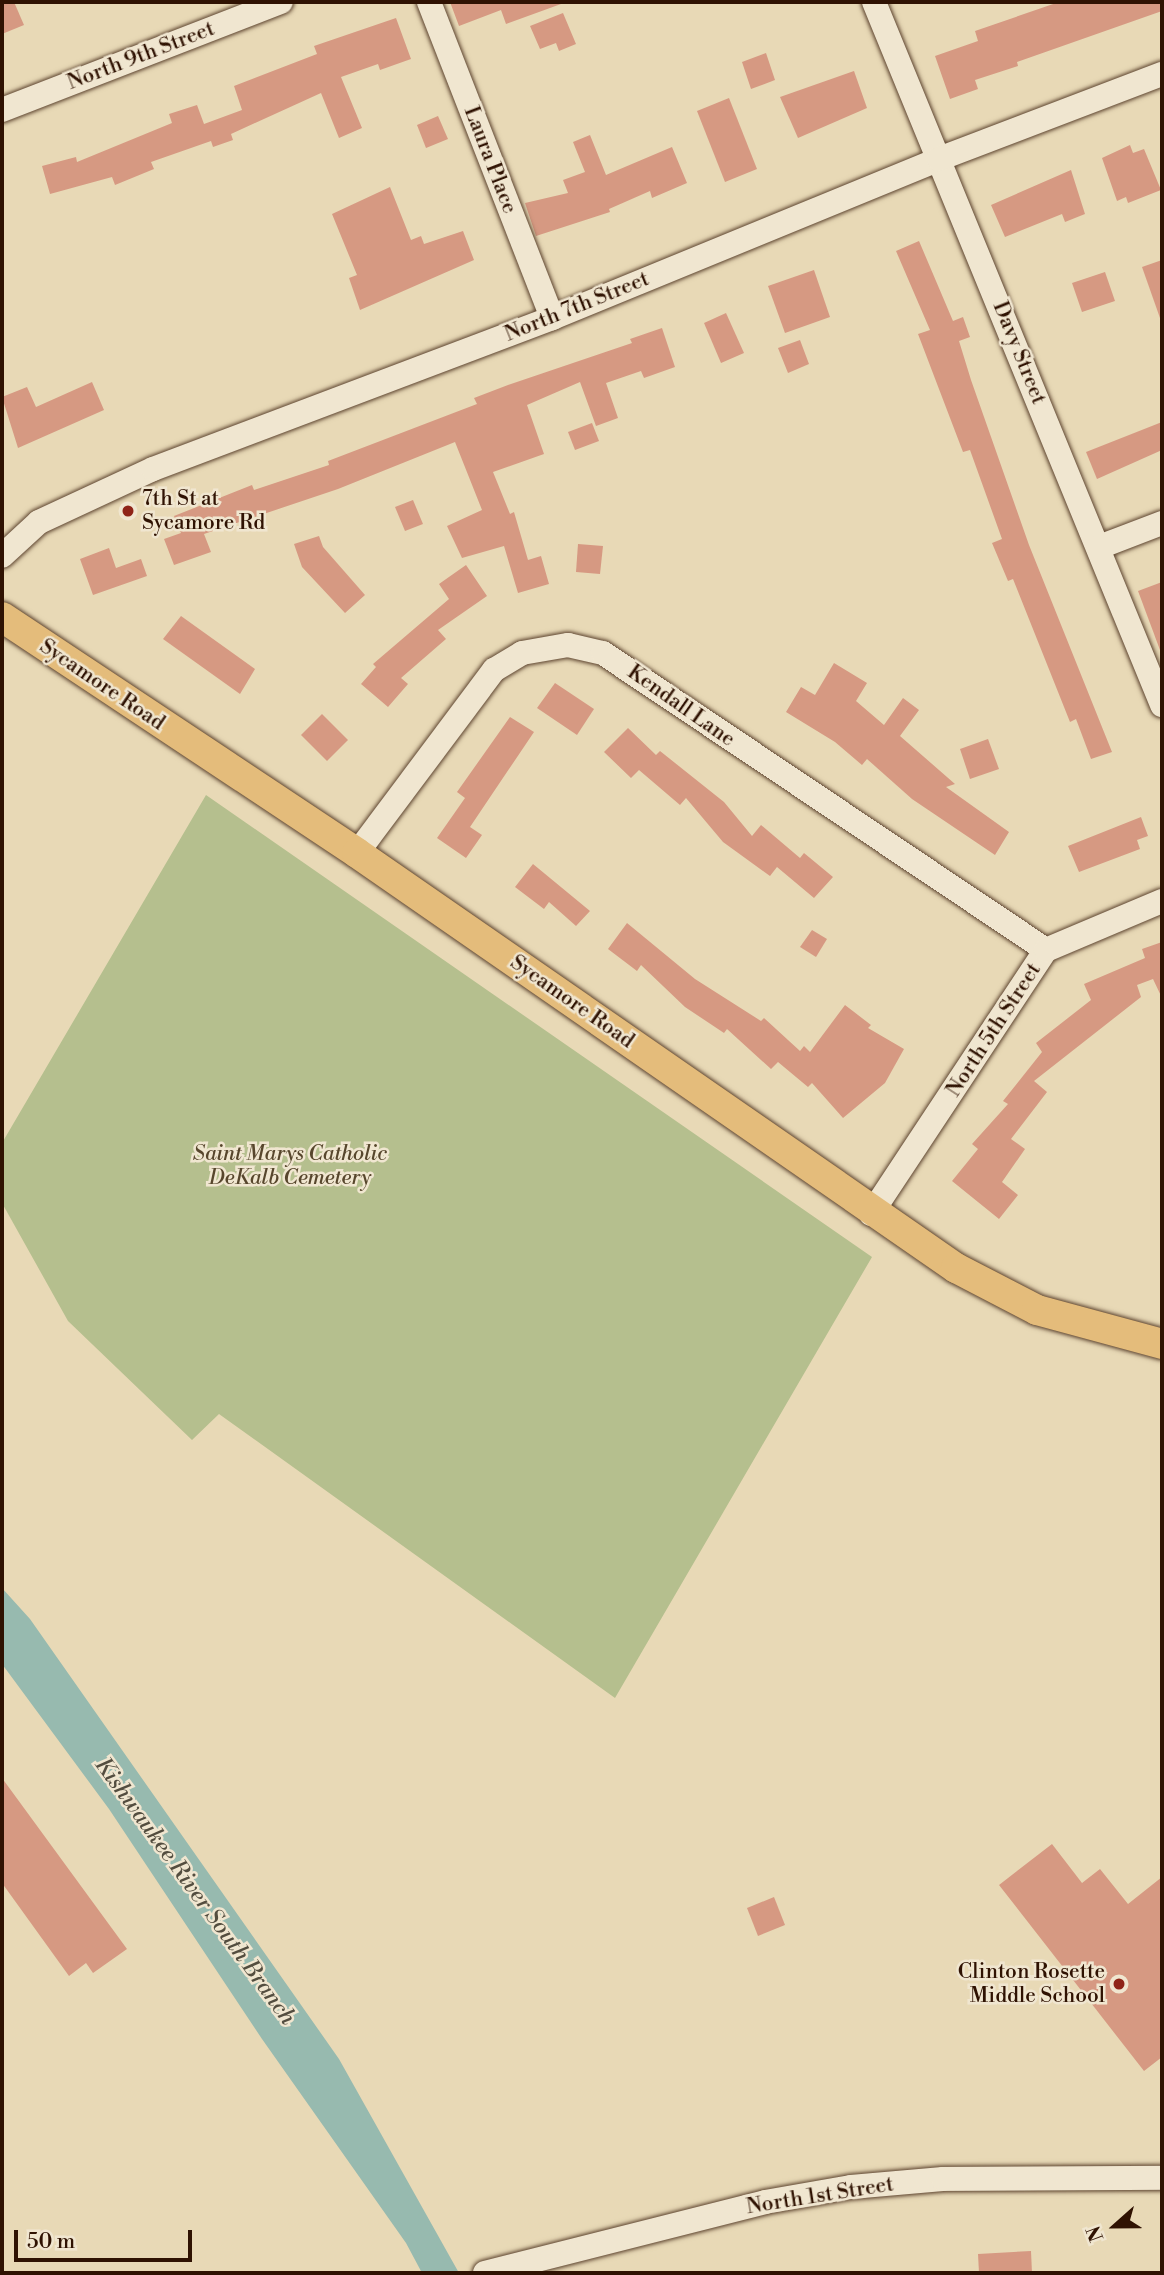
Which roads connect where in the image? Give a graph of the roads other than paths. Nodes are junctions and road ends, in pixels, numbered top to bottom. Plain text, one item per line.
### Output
1 (281, 2) edge
2 (429, 2) edge
3 (874, 2) edge
4 (1162, 74) edge
5 (2, 110) edge
6 (939, 159) junction
7 (552, 318) junction
8 (1162, 523) edge
9 (1099, 547) junction
10 (2, 556) edge
11 (2, 617) edge
12 (1162, 705) edge
13 (357, 853) junction
14 (1162, 901) edge
15 (1046, 950) junction
16 (872, 1214) junction
17 (1162, 1344) edge
18 (1162, 2178) edge
19 (494, 2271) edge

1 - 5 street, North 9th Street
2 - 7 street, Laura Place
3 - 6 street, Davy Street
4 - 6 street, North 7th Street
6 - 7 street, North 7th Street
6 - 9 street, Davy Street
7 - 10 street, North 7th Street
8 - 9 street
9 - 12 street, Davy Street
11 - 13 main road, Sycamore Road
13 - 15 street, Kendall Lane
13 - 16 main road, Sycamore Road
14 - 15 street, North 5th Street
15 - 16 street, North 5th Street
16 - 17 main road, Sycamore Road
18 - 19 street, North 1st Street

